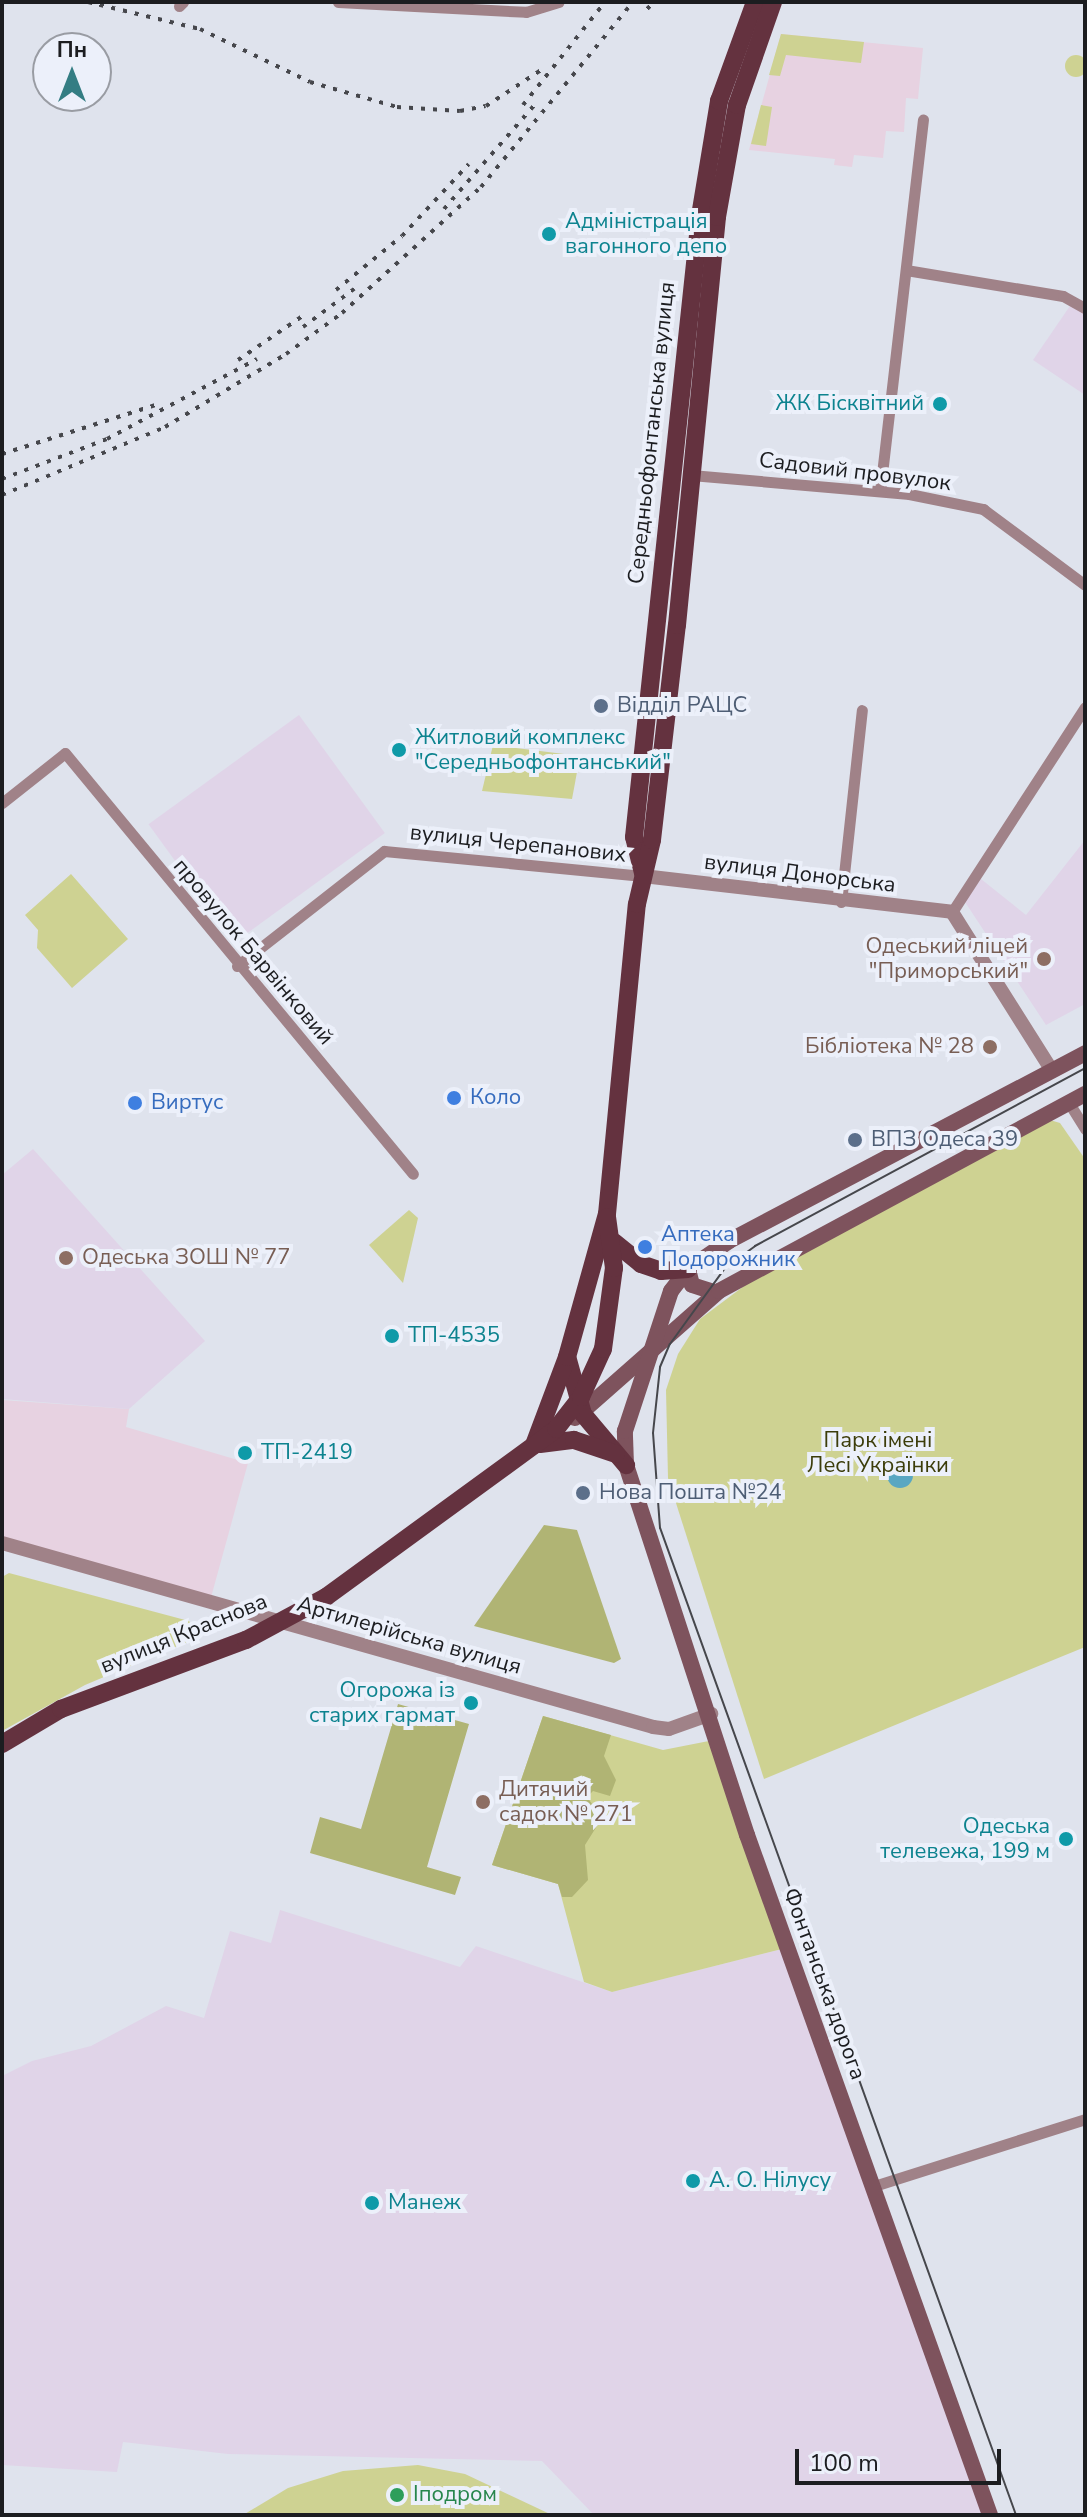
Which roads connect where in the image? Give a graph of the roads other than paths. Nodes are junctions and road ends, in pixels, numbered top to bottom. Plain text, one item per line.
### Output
1 (338, 2) edge
2 (558, 2) edge
3 (755, 2) edge
4 (773, 2) edge
5 (923, 119) dead end
6 (906, 270) junction
7 (1085, 308) edge
8 (691, 475) junction
9 (880, 491) junction
10 (1085, 585) edge
11 (1085, 707) edge
12 (862, 710) dead end
13 (2, 803) edge
14 (643, 876) junction
15 (841, 902) junction
16 (952, 912) junction
17 (237, 966) junction
18 (1085, 1053) edge
19 (1052, 1071) junction
20 (1085, 1094) edge
21 (1069, 1103) junction
22 (1085, 1129) edge
23 (413, 1174) dead end
24 (607, 1214) junction
25 (614, 1242) junction
26 (688, 1269) junction
27 (716, 1293) junction
28 (647, 1355) junction
29 (567, 1357) junction
30 (580, 1408) junction
31 (534, 1445) junction
32 (623, 1460) junction
33 (2, 1543) edge
34 (279, 1622) junction
35 (711, 1714) junction
36 (2, 1744) edge
37 (1085, 2119) edge
38 (874, 2186) junction
39 (990, 2515) edge

1 - 2 street
3 - 14 main road, Середньофонтанська вулиця
4 - 8 main road, Середньофонтанська вулиця
5 - 6 street
6 - 7 street
6 - 9 street
8 - 9 street, Садовий провулок
8 - 14 main road, Середньофонтанська вулиця
9 - 10 street, Садовий провулок
11 - 16 street
12 - 15 street
13 - 17 street, провулок Барвінковий
14 - 15 street, вулиця Донорська
14 - 17 street, вулиця Черепанових
14 - 24 main road, Середньофонтанська вулиця
15 - 16 street, вулиця Донорська
16 - 19 street
17 - 23 street, провулок Барвінковий
18 - 19 main road
19 - 26 main road
20 - 21 main road
21 - 22 street
21 - 27 main road
24 - 25 main road, Середньофонтанська вулиця
24 - 29 main road, Середньофонтанська вулиця
25 - 26 main road
25 - 30 main road, Середньофонтанська вулиця
26 - 27 main road
26 - 28 main road
27 - 28 main road
28 - 30 main road
28 - 32 main road
29 - 30 main road
29 - 31 main road, Середньофонтанська вулиця
30 - 31 main road, Середньофонтанська вулиця
30 - 32 main road
31 - 32 main road
31 - 34 main road, вулиця Краснова
32 - 35 main road, Фонтанська дорога
33 - 34 street, Артилерійська вулиця
34 - 35 street, Артилерійська вулиця
34 - 36 main road, вулиця Краснова
35 - 38 main road, Фонтанська дорога
37 - 38 street
38 - 39 main road, Фонтанська дорога

